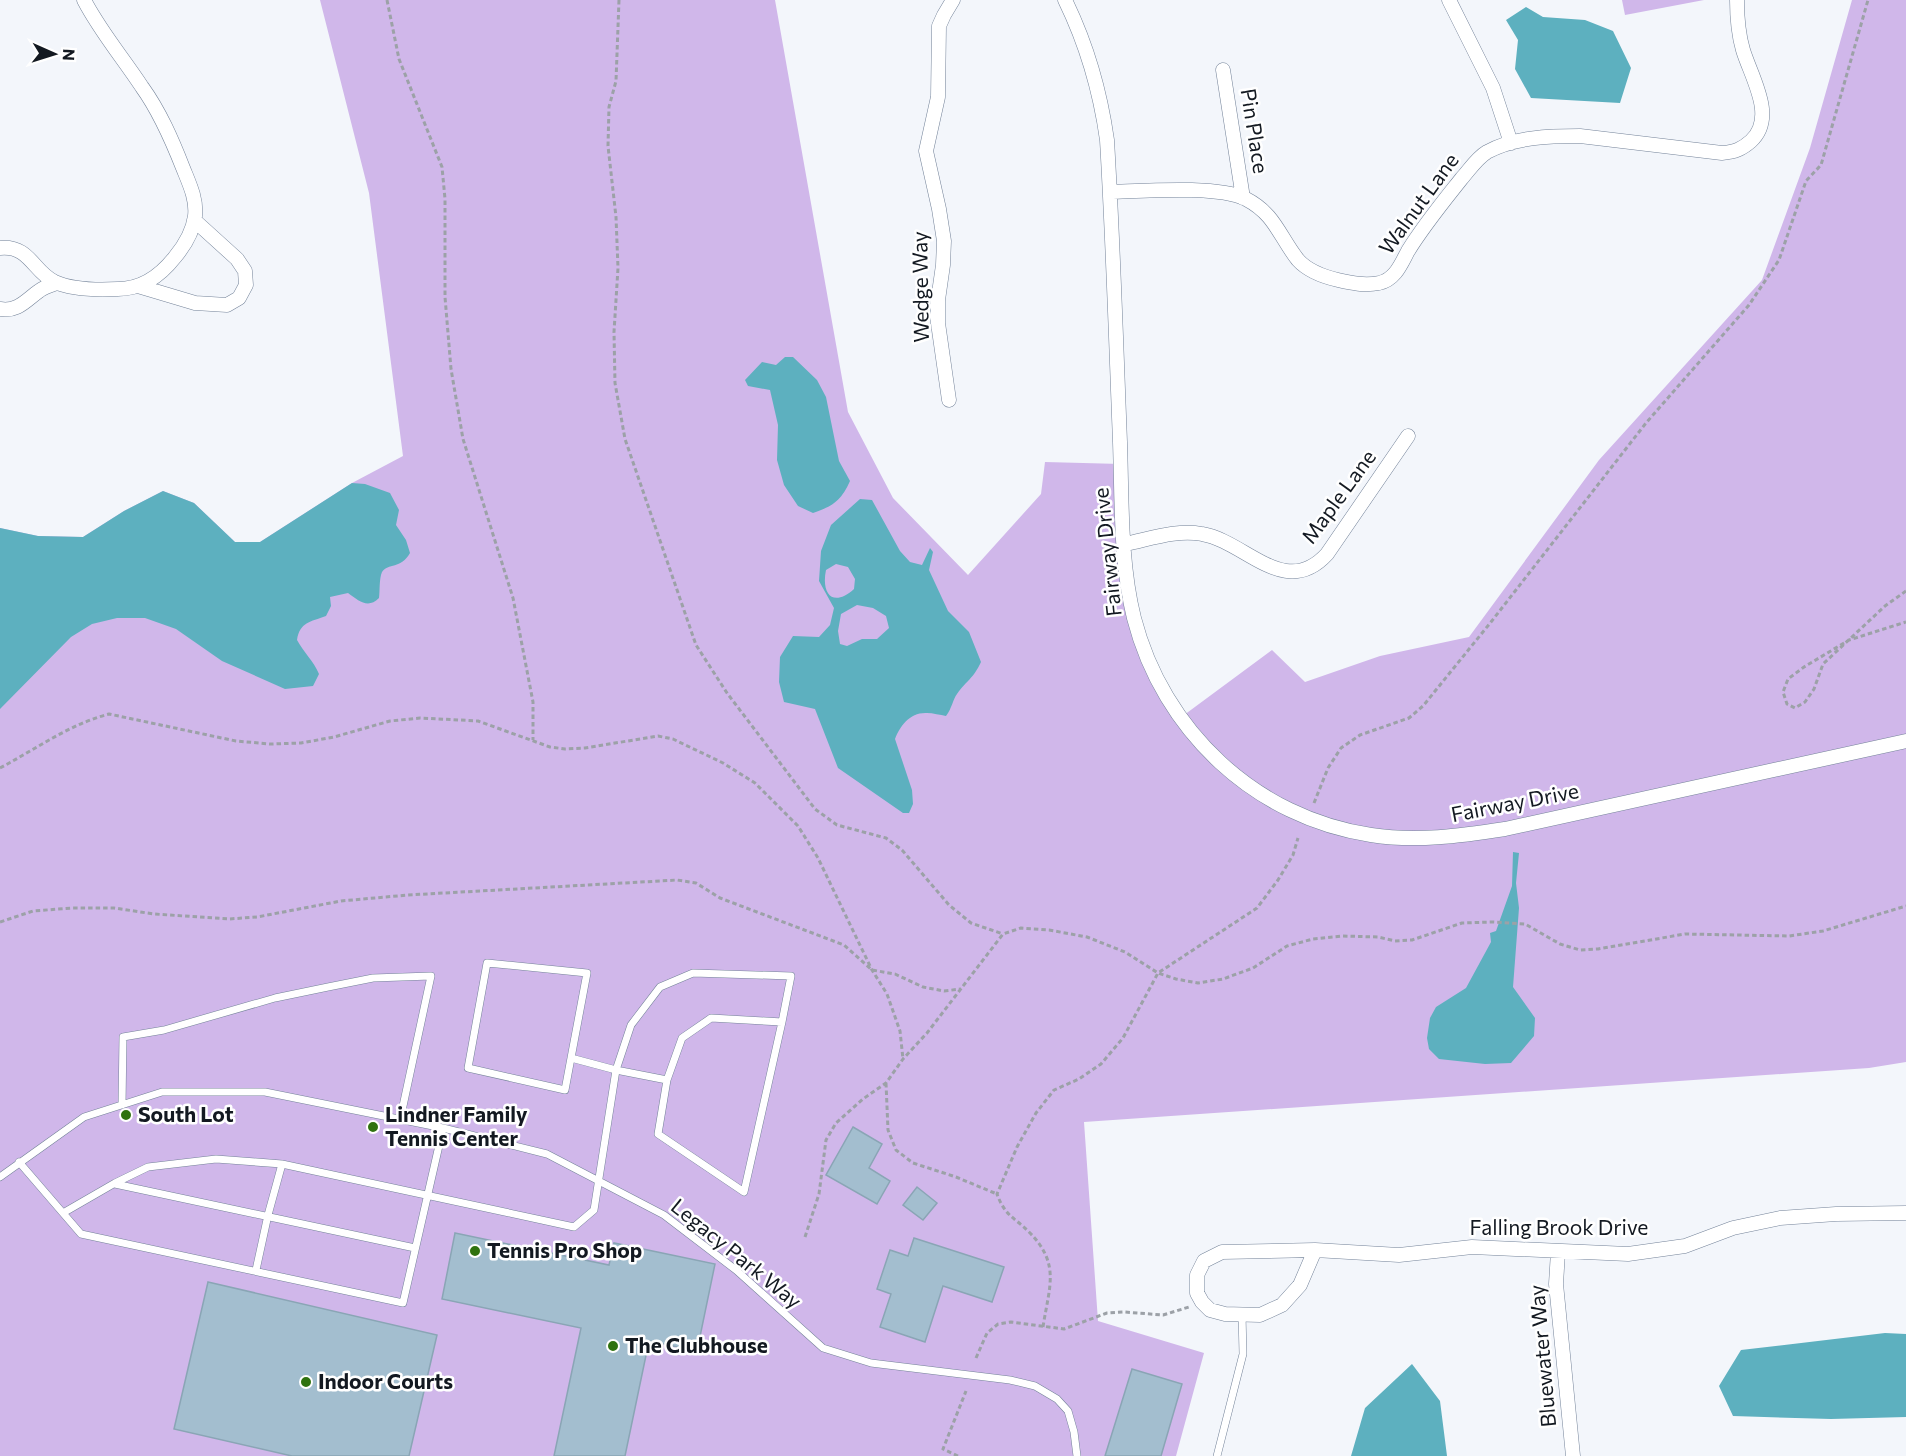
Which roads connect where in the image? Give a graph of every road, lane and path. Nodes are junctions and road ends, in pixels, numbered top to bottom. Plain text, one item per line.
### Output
1 (84, 0) edge
2 (387, 0) edge
3 (619, 0) edge
4 (953, 0) edge
5 (1065, 0) edge
6 (1449, 0) edge
7 (1737, 0) edge
8 (1868, 0) edge
9 (1223, 70) dead end
10 (1511, 143) junction
11 (1110, 192) junction
12 (1243, 198) junction
13 (194, 220) junction
14 (0, 248) edge
15 (57, 283) junction
16 (138, 286) junction
17 (0, 309) edge
18 (949, 400) dead end
19 (1408, 436) dead end
20 (1125, 544) junction
21 (1906, 591) edge
22 (1906, 622) edge
23 (1849, 640) junction
24 (533, 740) junction
25 (1906, 741) edge
26 (0, 768) edge
27 (1314, 803) dead end
28 (1298, 838) dead end
29 (1906, 906) edge
30 (0, 922) edge
31 (1003, 934) junction
32 (872, 970) junction
33 (1158, 973) junction
34 (960, 989) junction
35 (782, 1022) junction
36 (571, 1058) junction
37 (903, 1059) junction
38 (616, 1070) junction
39 (668, 1080) junction
40 (886, 1083) junction
41 (122, 1105) junction
42 (400, 1120) junction
43 (442, 1128) junction
44 (19, 1162) junction
45 (282, 1164) junction
46 (0, 1177) edge
47 (598, 1179) junction
48 (114, 1183) junction
49 (997, 1194) junction
50 (427, 1196) junction
51 (63, 1213) junction
52 (1906, 1213) edge
53 (268, 1215) junction
54 (805, 1237) dead end
55 (415, 1248) junction
56 (1315, 1250) junction
57 (1558, 1252) junction
58 (256, 1270) junction
59 (1202, 1302) junction
60 (1242, 1314) junction
61 (1043, 1327) junction
62 (976, 1358) dead end
63 (966, 1391) dead end
64 (958, 1456) edge
65 (1077, 1456) edge
66 (1217, 1456) edge
67 (1573, 1456) edge

1 - 13 street
2 - 24 path
3 - 31 path
4 - 18 street, Wedge Way
5 - 11 street, Fairway Drive
6 - 10 street
7 - 10 street, Walnut Lane
8 - 27 path
9 - 12 street, Pin Place
10 - 12 street, Walnut Lane
11 - 12 street, Walnut Lane
11 - 20 street, Fairway Drive
13 - 16 street
13 - 16 street
14 - 15 street
15 - 16 street
15 - 17 street
19 - 20 street, Maple Lane
20 - 25 street, Fairway Drive
21 - 23 path
22 - 23 path
23 - 23 path
24 - 26 path
24 - 32 path
28 - 33 path
29 - 33 path
30 - 32 path
31 - 33 path
31 - 34 path
32 - 34 path
32 - 37 path
33 - 49 path
34 - 37 path
35 - 38 lane
35 - 39 lane
35 - 39 lane
36 - 36 lane
36 - 38 lane
37 - 40 path
38 - 39 lane
38 - 47 lane
40 - 49 path
40 - 54 path
41 - 42 lane, Legacy Park Way
41 - 42 lane
41 - 44 lane, Legacy Park Way
42 - 43 lane, Legacy Park Way
43 - 47 lane, Legacy Park Way
43 - 50 lane
44 - 46 lane, Legacy Park Way
44 - 51 lane
45 - 48 lane
45 - 50 lane
45 - 53 lane
47 - 50 lane
47 - 65 lane, Legacy Park Way
48 - 51 lane
48 - 53 lane
49 - 61 path
50 - 55 lane
51 - 58 lane
52 - 57 street, Falling Brook Drive
53 - 55 lane
53 - 58 lane
55 - 58 lane
56 - 57 street, Falling Brook Drive
56 - 59 street, Falling Brook Drive
56 - 60 street
57 - 67 street, Bluewater Way
59 - 60 street
59 - 61 path
60 - 66 lane
61 - 62 path
63 - 64 path

